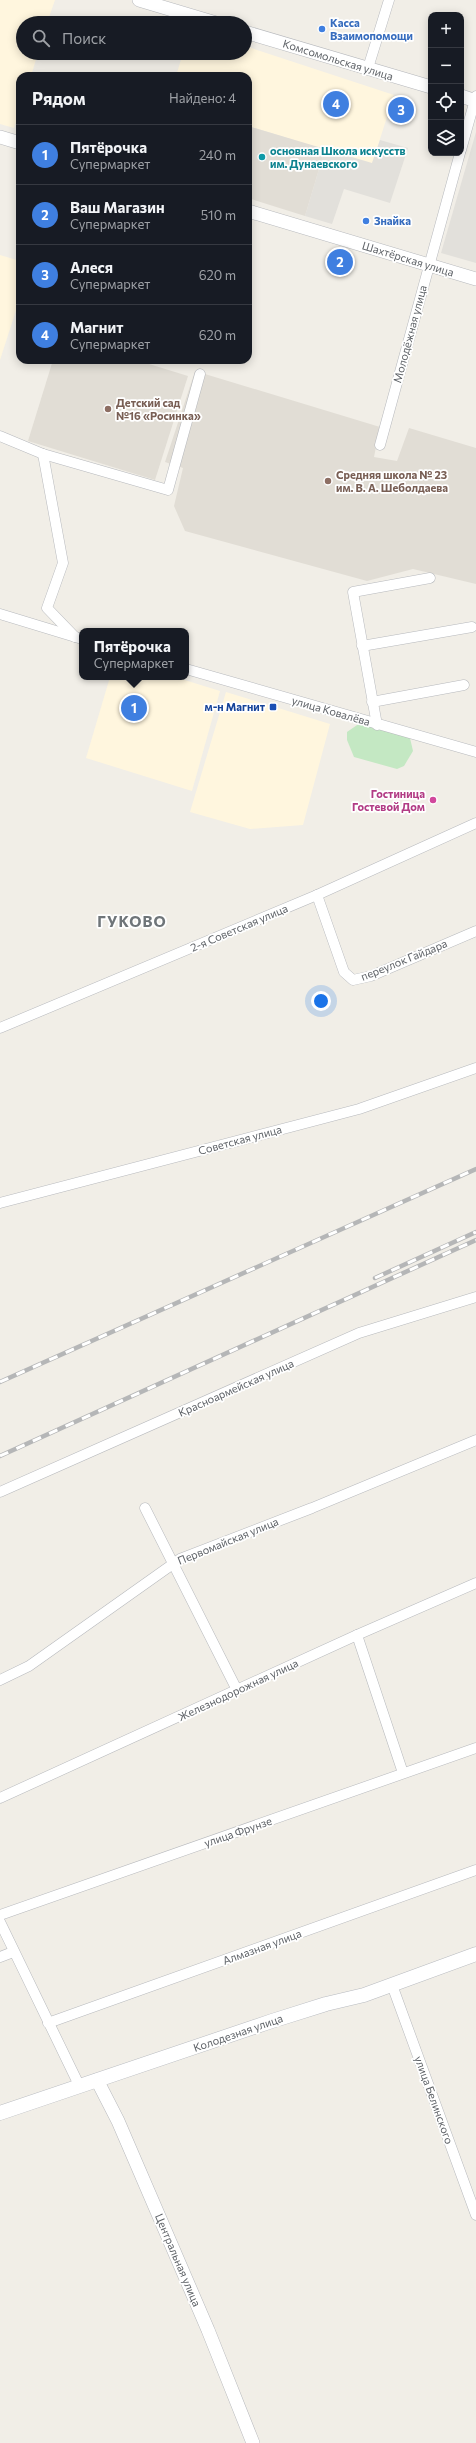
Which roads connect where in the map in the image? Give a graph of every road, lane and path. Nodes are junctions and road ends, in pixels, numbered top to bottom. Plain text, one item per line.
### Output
1 (139, 0) edge
2 (389, 0) edge
3 (193, 16) edge
4 (252, 34) edge
5 (368, 68) junction
6 (428, 86) edge
7 (464, 97) edge
8 (476, 99) edge
9 (0, 137) edge
10 (464, 140) edge
11 (16, 142) edge
12 (459, 156) edge
13 (252, 212) edge
14 (429, 265) junction
15 (476, 279) edge
16 (200, 374) dead end
17 (0, 436) edge
18 (380, 445) dead end
19 (43, 454) junction
20 (430, 578) dead end
21 (0, 614) edge
22 (472, 627) dead end
23 (78, 638) edge
24 (362, 646) junction
25 (189, 670) edge
26 (464, 685) dead end
27 (372, 702) junction
28 (377, 725) junction
29 (476, 752) edge
30 (476, 823) edge
31 (317, 895) junction
32 (476, 931) edge
33 (0, 1028) edge
34 (476, 1068) edge
35 (0, 1203) edge
36 (476, 1297) edge
37 (476, 1440) edge
38 (0, 1492) edge
39 (145, 1508) dead end
40 (173, 1564) junction
41 (476, 1583) edge
42 (357, 1635) junction
43 (0, 1680) edge
44 (237, 1690) junction
45 (476, 1748) edge
46 (403, 1774) junction
47 (0, 1798) edge
48 (476, 1870) edge
49 (0, 1915) edge
50 (0, 1922) edge
51 (13, 1952) junction
52 (476, 1954) edge
53 (0, 1957) edge
54 (392, 1985) junction
55 (48, 2023) junction
56 (97, 2080) junction
57 (79, 2085) junction
58 (0, 2113) edge
59 (476, 2215) edge
60 (253, 2443) edge

1 - 3 street
2 - 5 street
4 - 5 street, Комсомольская улица
5 - 6 street, Комсомольская улица
7 - 8 street
8 - 10 street
9 - 11 street
12 - 14 street, Молодёжная улица
13 - 14 street, Шахтёрская улица
14 - 15 street, Шахтёрская улица
14 - 18 street, Молодёжная улица
16 - 19 street
17 - 19 street
19 - 23 street
20 - 24 street
21 - 23 street
22 - 24 street
24 - 27 street
25 - 28 street, улица Ковалёва
26 - 27 street
27 - 28 street
28 - 29 street, улица Ковалёва
30 - 31 street, 2-я Советская улица
31 - 32 street, переулок Гайдара
31 - 33 street, 2-я Советская улица
34 - 35 street, Советская улица
36 - 38 street, Красноармейская улица
37 - 40 street, Первомайская улица
39 - 40 street
40 - 43 street, Первомайская улица
40 - 44 street
41 - 42 street, Железнодорожная улица
42 - 44 street, Железнодорожная улица
42 - 46 street
44 - 47 street, Железнодорожная улица
45 - 46 street, улица Фрунзе
46 - 49 street, улица Фрунзе
48 - 55 street, Алмазная улица
50 - 51 street
51 - 53 street
51 - 55 street
52 - 54 main road, Колодезная улица
54 - 56 main road, Колодезная улица
54 - 59 street, улица Белинского
55 - 57 street
56 - 57 main road, Колодезная улица
56 - 60 street, Центральная улица
57 - 58 main road, Колодезная улица

